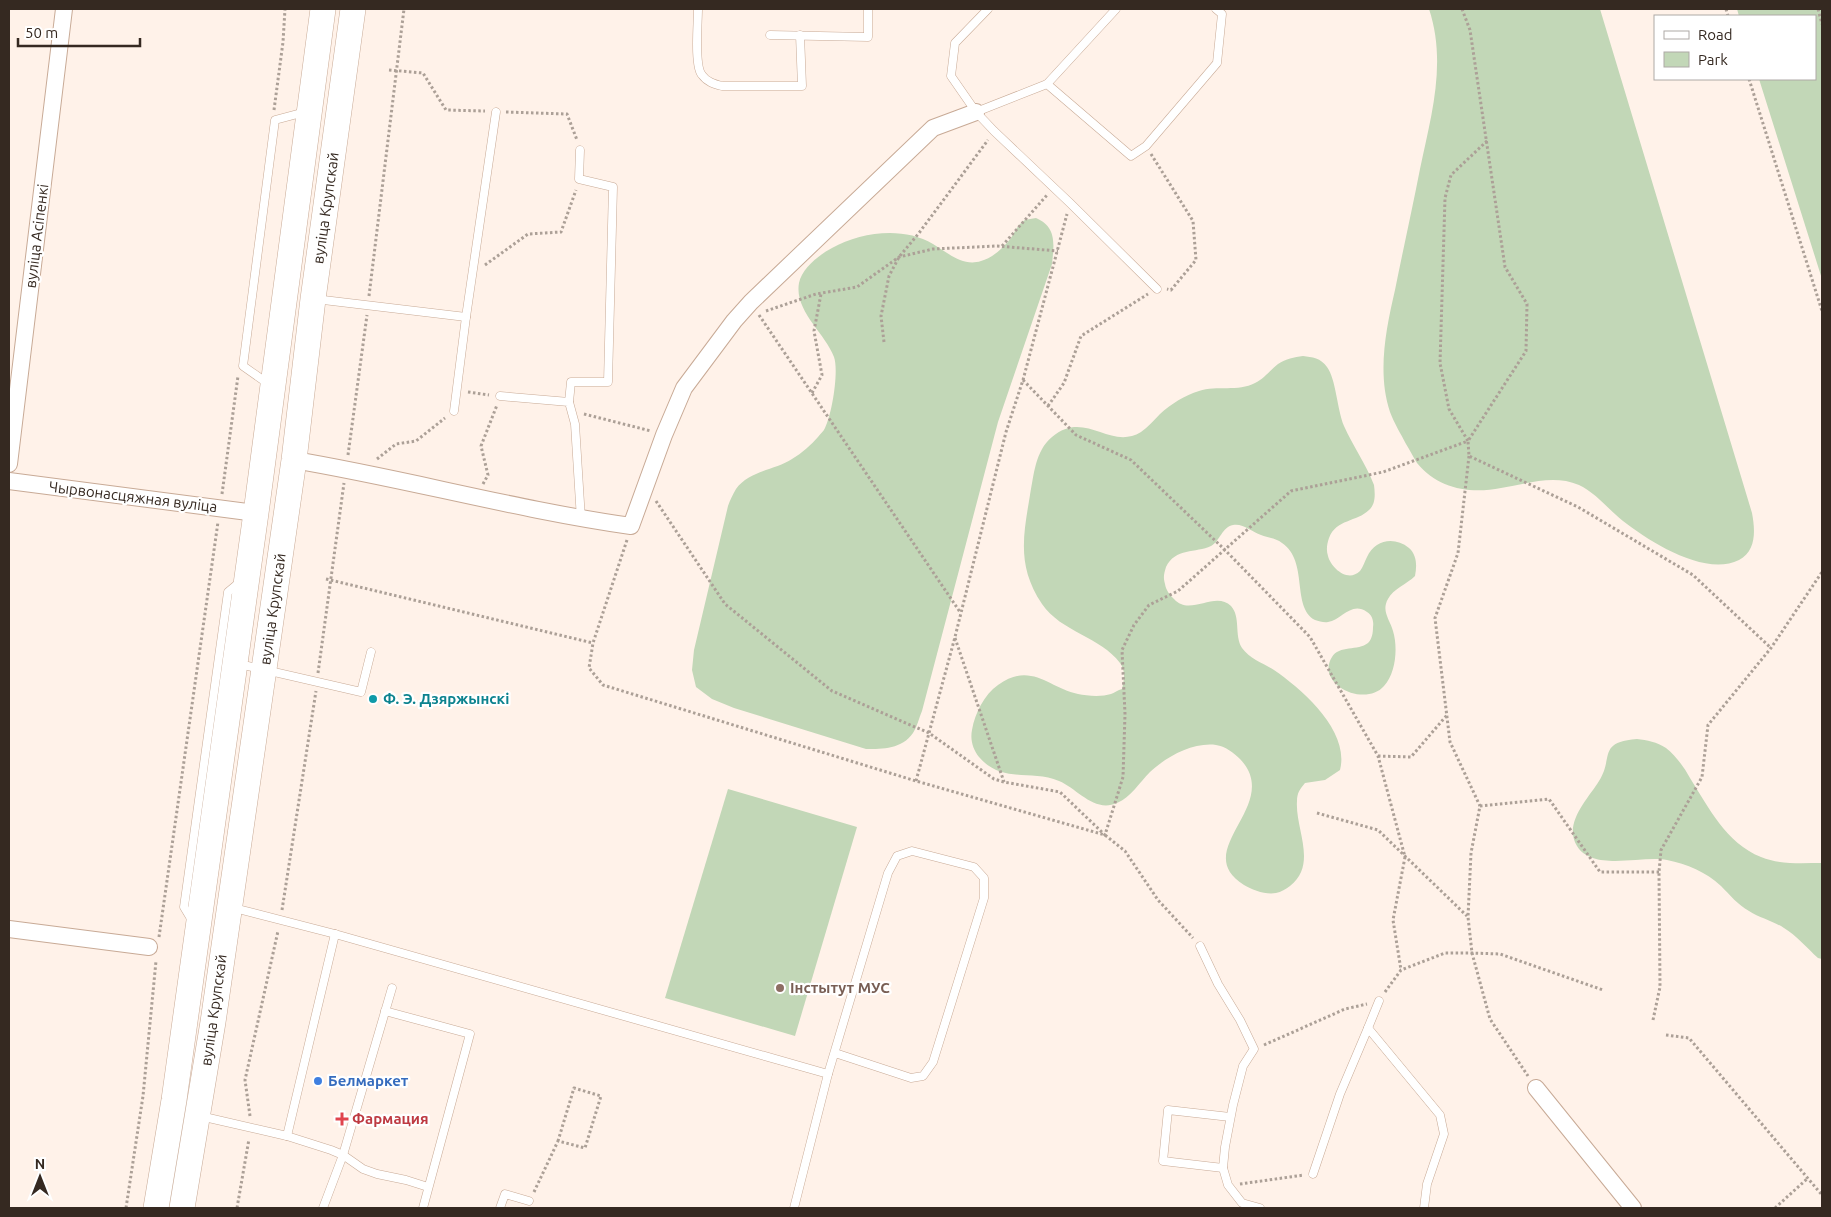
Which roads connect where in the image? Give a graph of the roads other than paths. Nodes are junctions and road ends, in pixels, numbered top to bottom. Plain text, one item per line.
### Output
1 (64, 9) edge
2 (323, 9) edge
3 (353, 9) edge
4 (698, 9) edge
5 (868, 9) edge
6 (988, 9) edge
7 (1116, 9) edge
8 (1216, 9) edge
9 (770, 35) dead end
10 (800, 35) junction
11 (1046, 84) junction
12 (496, 112) dead end
13 (976, 112) junction
14 (580, 150) dead end
15 (1156, 289) dead end
16 (313, 299) junction
17 (466, 317) junction
18 (500, 396) road end
19 (569, 402) junction
20 (454, 411) road end
21 (294, 460) junction
22 (9, 464) edge
23 (9, 481) edge
24 (256, 513) junction
25 (581, 519) junction
26 (247, 576) junction
27 (371, 652) dead end
28 (235, 663) junction
29 (264, 669) junction
30 (229, 907) junction
31 (9, 930) edge
32 (198, 930) junction
33 (335, 934) junction
34 (1200, 946) road end
35 (155, 948) road end
36 (392, 988) dead end
37 (1379, 1001) road end
38 (385, 1011) junction
39 (1368, 1028) junction
40 (835, 1053) junction
41 (828, 1074) junction
42 (1536, 1088) road end
43 (185, 1113) junction
44 (1230, 1117) junction
45 (287, 1136) junction
46 (343, 1155) junction
47 (1223, 1168) junction
48 (1313, 1174) road end
49 (428, 1187) junction
50 (529, 1201) road end
51 (156, 1208) edge
52 (182, 1208) edge
53 (323, 1208) edge
54 (423, 1208) edge
55 (500, 1208) edge
56 (794, 1208) edge
57 (1260, 1208) edge
58 (1424, 1208) edge
59 (1633, 1208) edge

1 - 22 street, вуліца Асіпенкі
2 - 24 main road, вуліца Крупскай
3 - 16 main road, вуліца Крупскай
4 - 10 lane
5 - 10 lane
6 - 13 lane
7 - 11 lane
8 - 11 lane
9 - 10 lane
11 - 13 lane
12 - 17 lane
13 - 15 lane
13 - 25 street
14 - 19 lane
16 - 17 lane
16 - 21 main road, вуліца Крупскай
17 - 20 lane
18 - 19 lane
19 - 25 lane
21 - 25 street
21 - 29 main road, вуліца Крупскай
23 - 24 street, Чырвонасцяжная вуліца
24 - 26 main road, вуліца Крупскай
26 - 28 main road, вуліца Крупскай
26 - 32 lane
27 - 29 lane
28 - 29 lane
28 - 32 main road, вуліца Крупскай
29 - 30 main road, вуліца Крупскай
30 - 33 lane
30 - 43 main road, вуліца Крупскай
31 - 35 street
32 - 43 main road, вуліца Крупскай
33 - 41 lane
33 - 45 lane
34 - 44 lane
36 - 38 lane
37 - 39 lane
38 - 46 lane
38 - 49 lane
39 - 48 lane
39 - 58 lane
40 - 40 lane
40 - 41 lane
41 - 56 lane
42 - 59 street
43 - 45 lane
43 - 51 main road, вуліца Крупскай
43 - 52 main road, вуліца Крупскай
44 - 47 lane
44 - 47 lane
45 - 46 lane
46 - 49 lane
46 - 53 lane
47 - 57 lane
49 - 54 lane
50 - 55 lane

